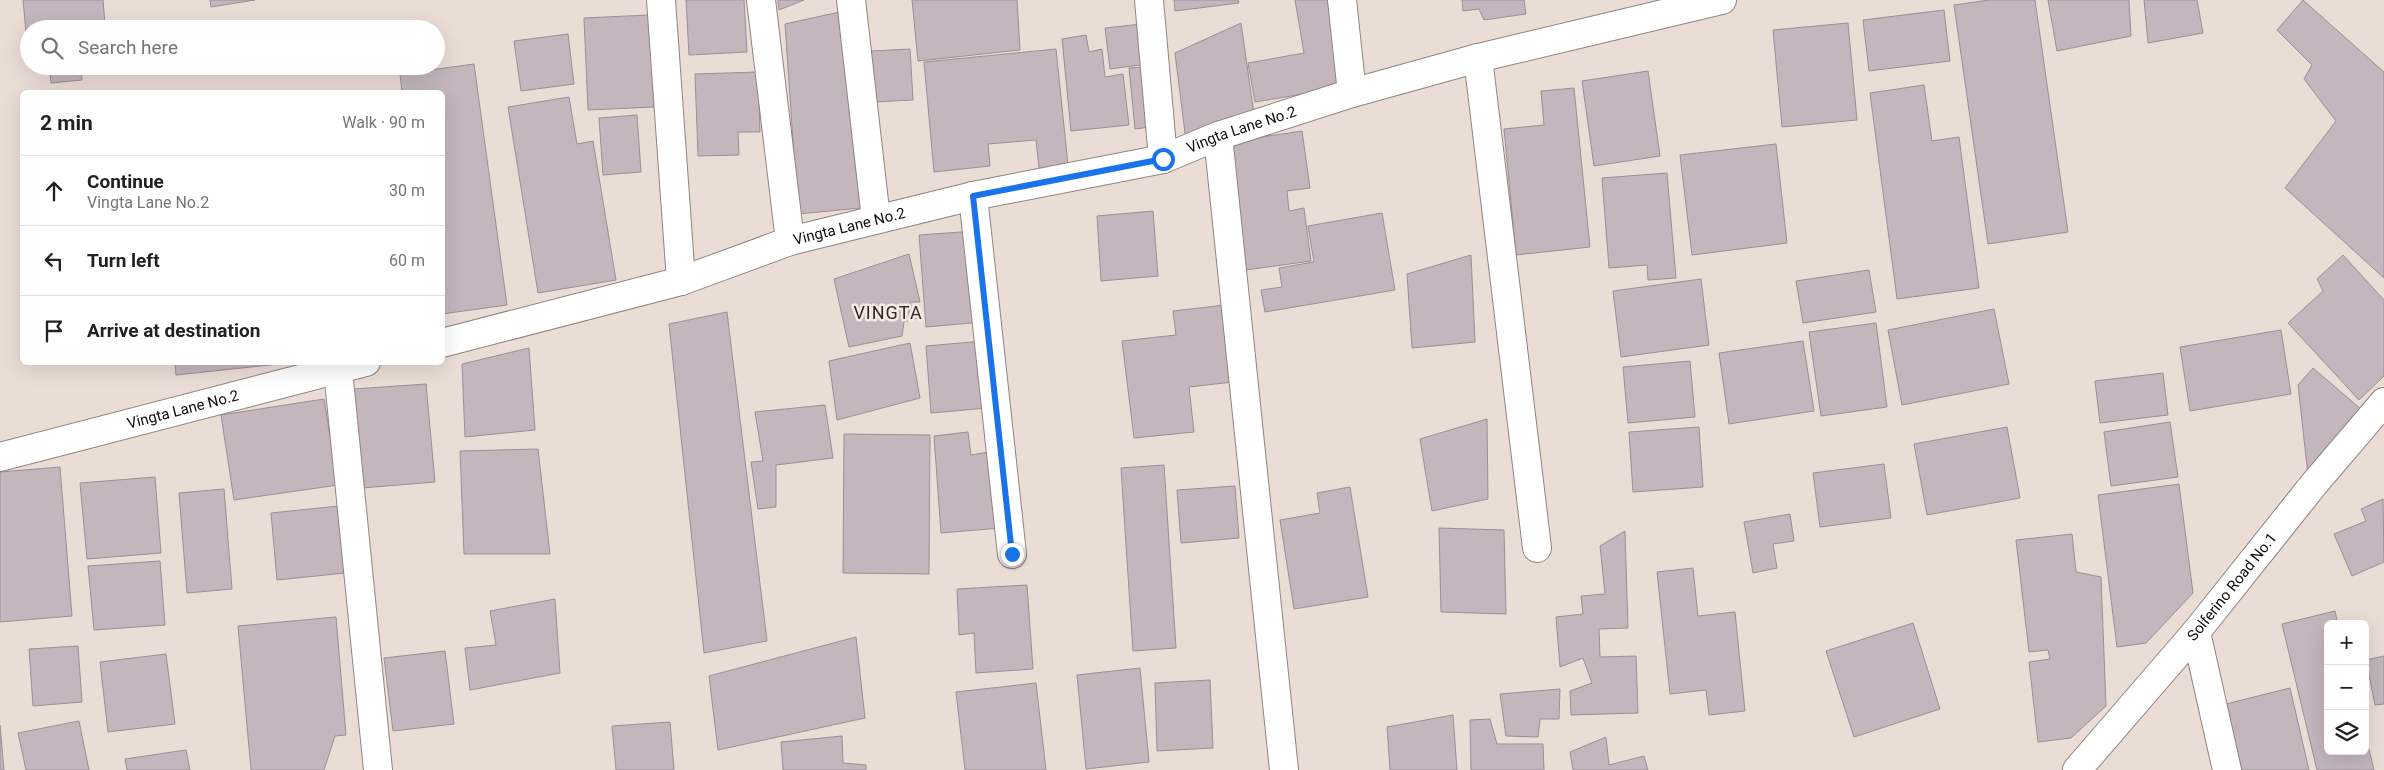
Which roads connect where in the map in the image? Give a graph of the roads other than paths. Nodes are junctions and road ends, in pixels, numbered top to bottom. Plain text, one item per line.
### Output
1 (661, 0) edge
2 (761, 0) edge
3 (851, 0) edge
4 (1149, 0) edge
5 (1342, 0) edge
6 (1708, 2) edge
7 (1478, 58) junction
8 (1352, 93) junction
9 (1218, 136) junction
10 (1163, 159) junction
11 (973, 196) junction
12 (876, 219) junction
13 (790, 241) junction
14 (681, 281) junction
15 (445, 342) edge
16 (356, 365) edge
17 (338, 370) junction
18 (2384, 402) edge
19 (0, 457) edge
20 (1537, 548) dead end
21 (1012, 554) dead end
22 (2196, 632) junction
23 (378, 770) edge
24 (1284, 770) edge
25 (2077, 770) edge
26 (2226, 770) edge

1 - 14 street
2 - 13 street
3 - 12 street
4 - 10 street
5 - 8 street
6 - 7 street, Vingta Lane No.2
7 - 8 street, Vingta Lane No.2
7 - 20 street
8 - 9 street, Vingta Lane No.2
9 - 10 street, Vingta Lane No.2
9 - 24 street
10 - 11 street, Vingta Lane No.2
11 - 12 street, Vingta Lane No.2
11 - 21 street
12 - 13 street, Vingta Lane No.2
13 - 14 street, Vingta Lane No.2
14 - 15 street, Vingta Lane No.2
16 - 17 street, Vingta Lane No.2
17 - 19 street, Vingta Lane No.2
17 - 23 street
18 - 22 street, Solferino Road No.1
22 - 25 street, Solferino Road No.1
22 - 26 street

